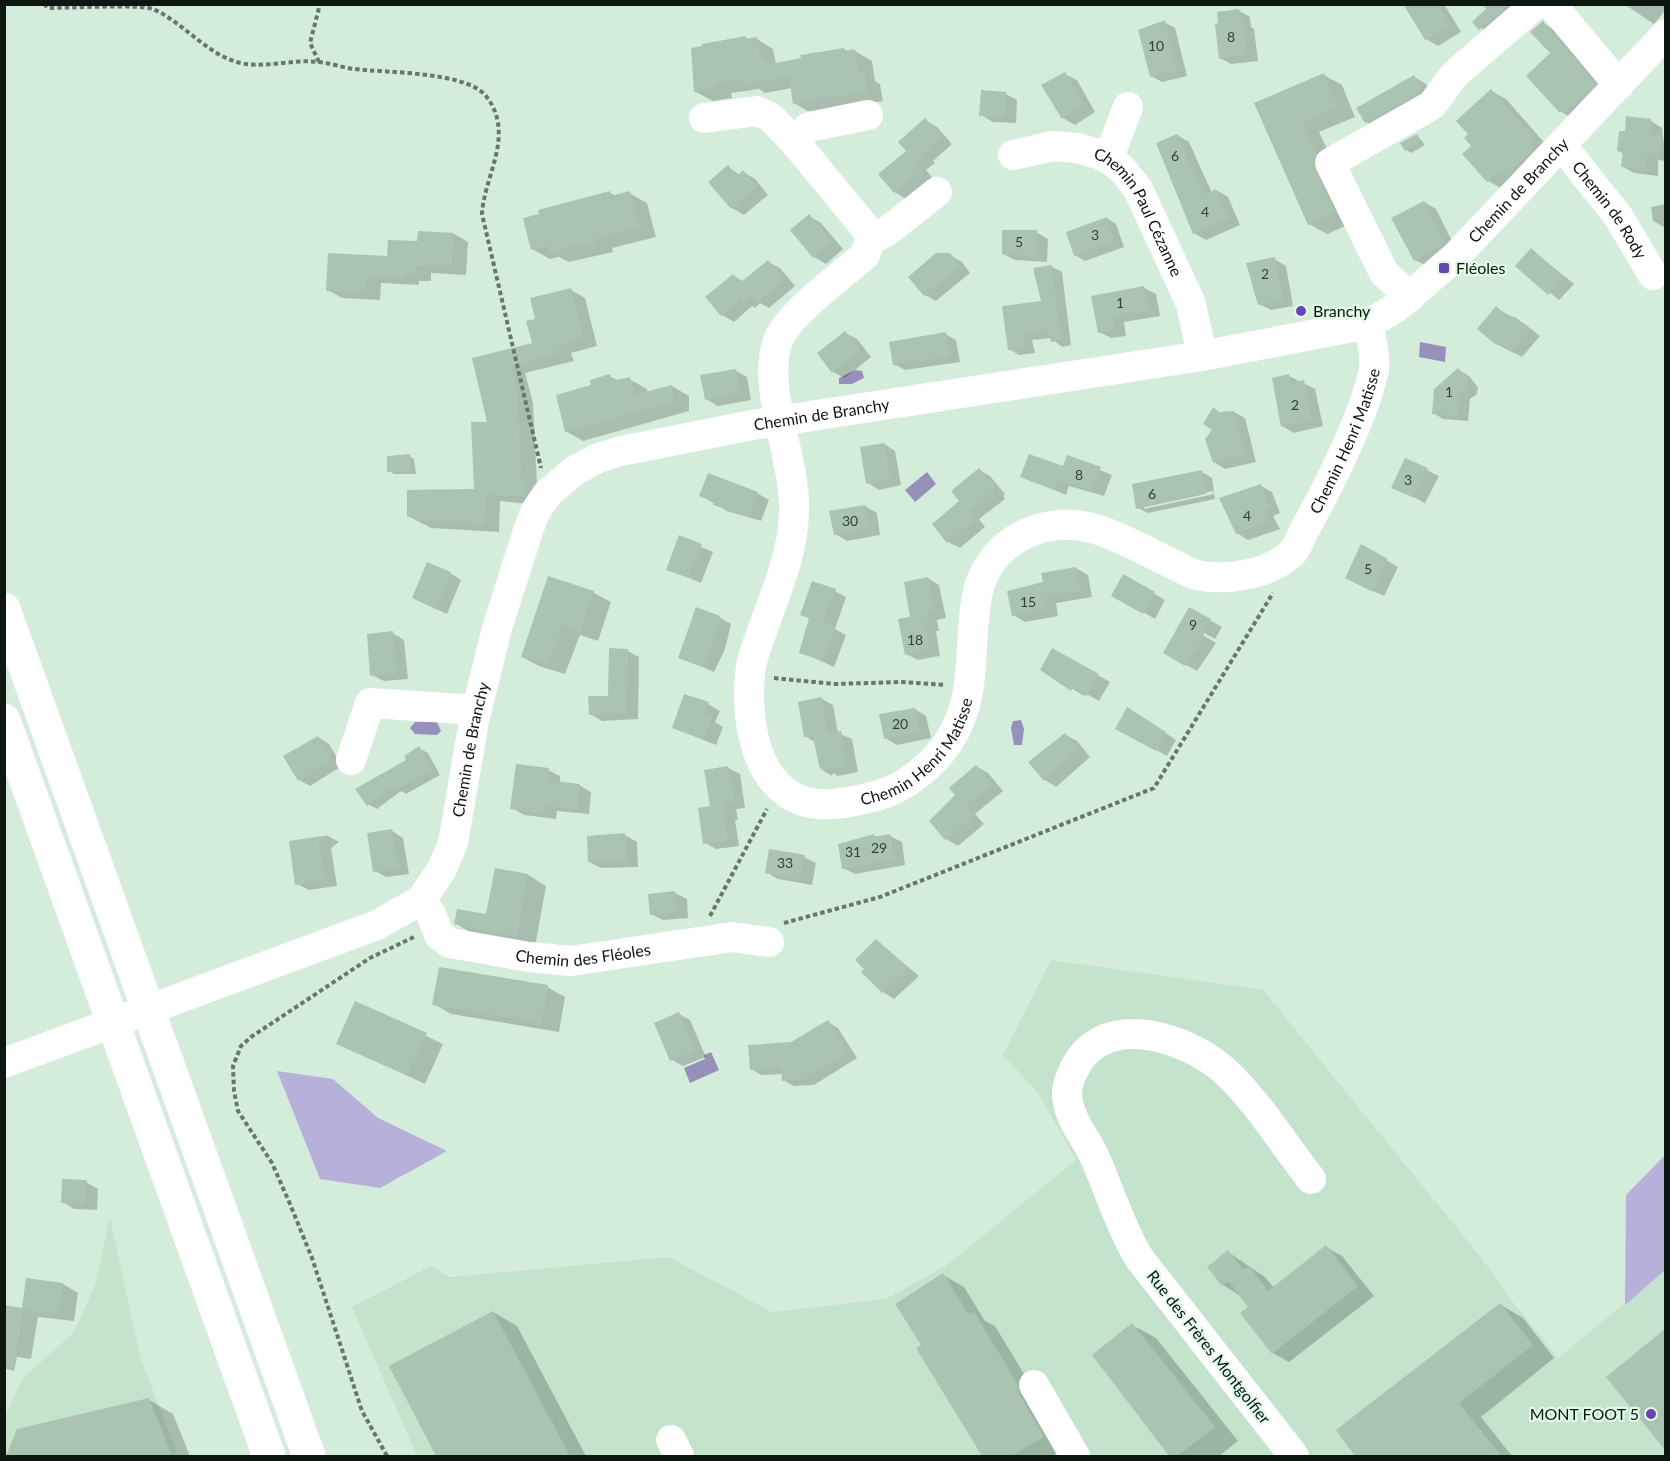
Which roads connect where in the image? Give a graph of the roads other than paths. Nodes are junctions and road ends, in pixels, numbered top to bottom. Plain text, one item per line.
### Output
1 (1536, 4) edge
2 (1551, 4) edge
3 (1660, 52) edge
4 (1619, 85) junction
5 (1128, 107) dead end
6 (868, 115) dead end
7 (704, 118) dead end
8 (794, 141) junction
9 (1562, 146) junction
10 (1013, 155) dead end
11 (1108, 159) junction
12 (937, 192) dead end
13 (870, 240) junction
14 (1653, 274) dead end
15 (1410, 297) junction
16 (1368, 324) junction
17 (1202, 356) junction
18 (781, 420) junction
19 (4, 609) edge
20 (477, 710) junction
21 (4, 720) edge
22 (351, 760) dead end
23 (4, 784) edge
24 (421, 900) junction
25 (769, 942) road end
26 (124, 1055) junction
27 (4, 1063) edge
28 (1311, 1179) dead end
29 (1034, 1385) dead end
30 (1291, 1455) edge
31 (269, 1456) edge
32 (309, 1456) edge
33 (1075, 1456) edge

1 - 15 street
2 - 4 street
3 - 4 street, Chemin de Branchy
4 - 9 street, Chemin de Branchy
5 - 11 street
6 - 8 street
7 - 8 street
8 - 13 street
9 - 14 street, Chemin de Rody
9 - 15 street, Chemin de Branchy
10 - 11 street, Chemin Paul Cézanne
11 - 17 street, Chemin Paul Cézanne
12 - 13 street
13 - 18 street, Chemin Henri Matisse
15 - 16 street, Chemin de Branchy
16 - 17 street, Chemin de Branchy
16 - 18 street, Chemin Henri Matisse
17 - 18 street, Chemin de Branchy
18 - 20 street, Chemin de Branchy
19 - 32 highway
20 - 22 street
20 - 24 street, Chemin de Branchy
21 - 26 highway
23 - 26 highway
24 - 25 street, Chemin des Fléoles
24 - 27 street, Chemin de Branchy
26 - 31 highway
28 - 30 street, Rue des Frères Montgolfier
29 - 33 street

